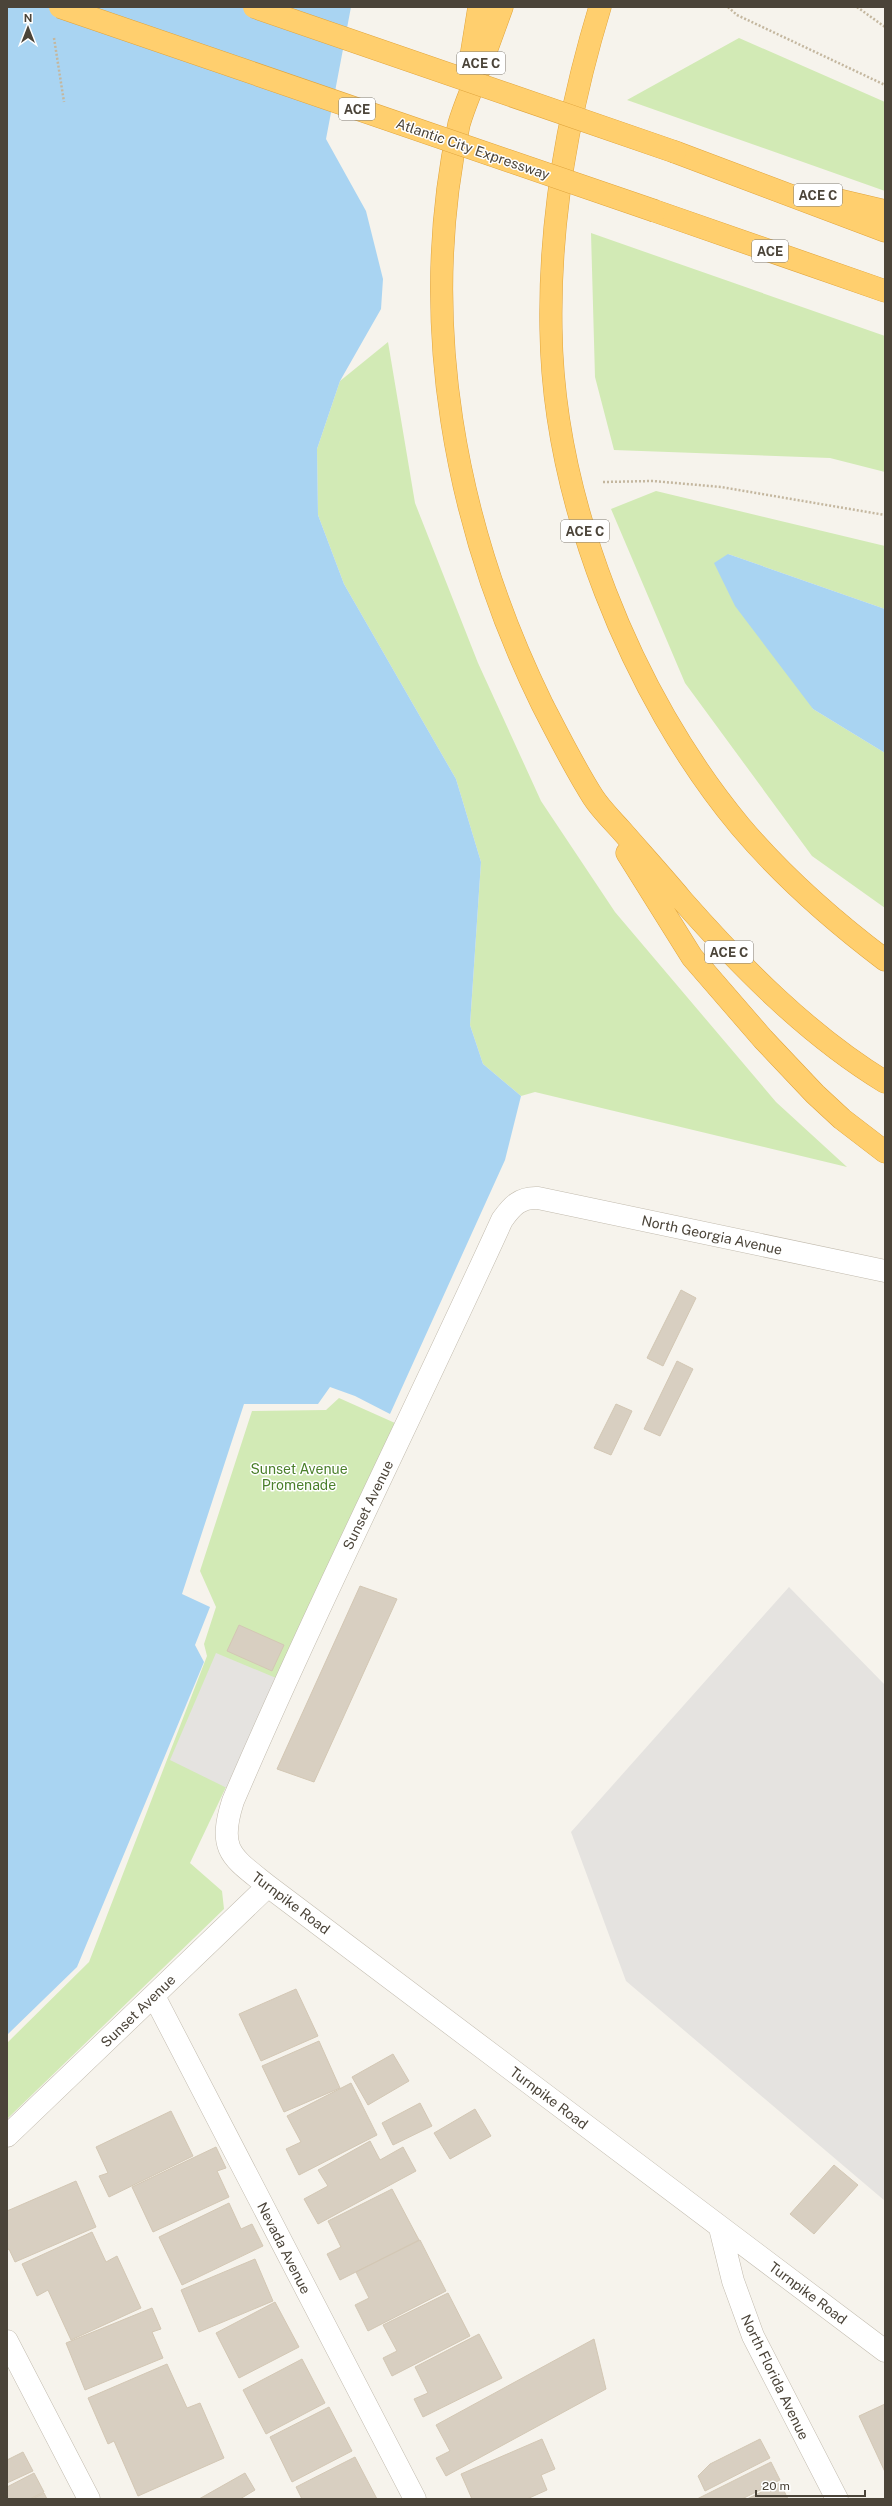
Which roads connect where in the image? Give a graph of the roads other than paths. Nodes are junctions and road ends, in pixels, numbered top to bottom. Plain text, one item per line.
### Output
1 (60, 7) edge
2 (254, 7) edge
3 (479, 7) edge
4 (502, 7) edge
5 (600, 7) edge
6 (460, 120) junction
7 (751, 179) junction
8 (885, 211) edge
9 (885, 231) edge
10 (885, 291) edge
11 (594, 799) junction
12 (885, 960) edge
13 (885, 1082) edge
14 (885, 1152) edge
15 (538, 1198) joint
16 (885, 1271) edge
17 (225, 1836) joint
18 (268, 1886) junction
19 (154, 1996) junction
20 (7, 2136) edge
21 (720, 2228) junction
22 (7, 2341) edge
23 (885, 2352) edge
24 (89, 2499) edge
25 (415, 2499) edge
26 (837, 2499) edge

1 - 10 highway, Atlantic City Expressway / ACE, bridge
2 - 7 highway, bridge
3 - 6 highway
4 - 6 highway, ACE C
5 - 12 highway, ACE C
6 - 11 highway, ACE C
7 - 8 highway, ACE C
7 - 9 highway
11 - 13 highway, ACE C
11 - 14 highway
15 - 16 street, North Georgia Avenue
15 - 17 street, Sunset Avenue
17 - 18 street, Turnpike Road
18 - 19 street, Sunset Avenue
18 - 21 street, Turnpike Road
19 - 20 street, Sunset Avenue
19 - 25 street, Nevada Avenue
21 - 23 street, Turnpike Road
21 - 26 street, North Florida Avenue
22 - 24 street

